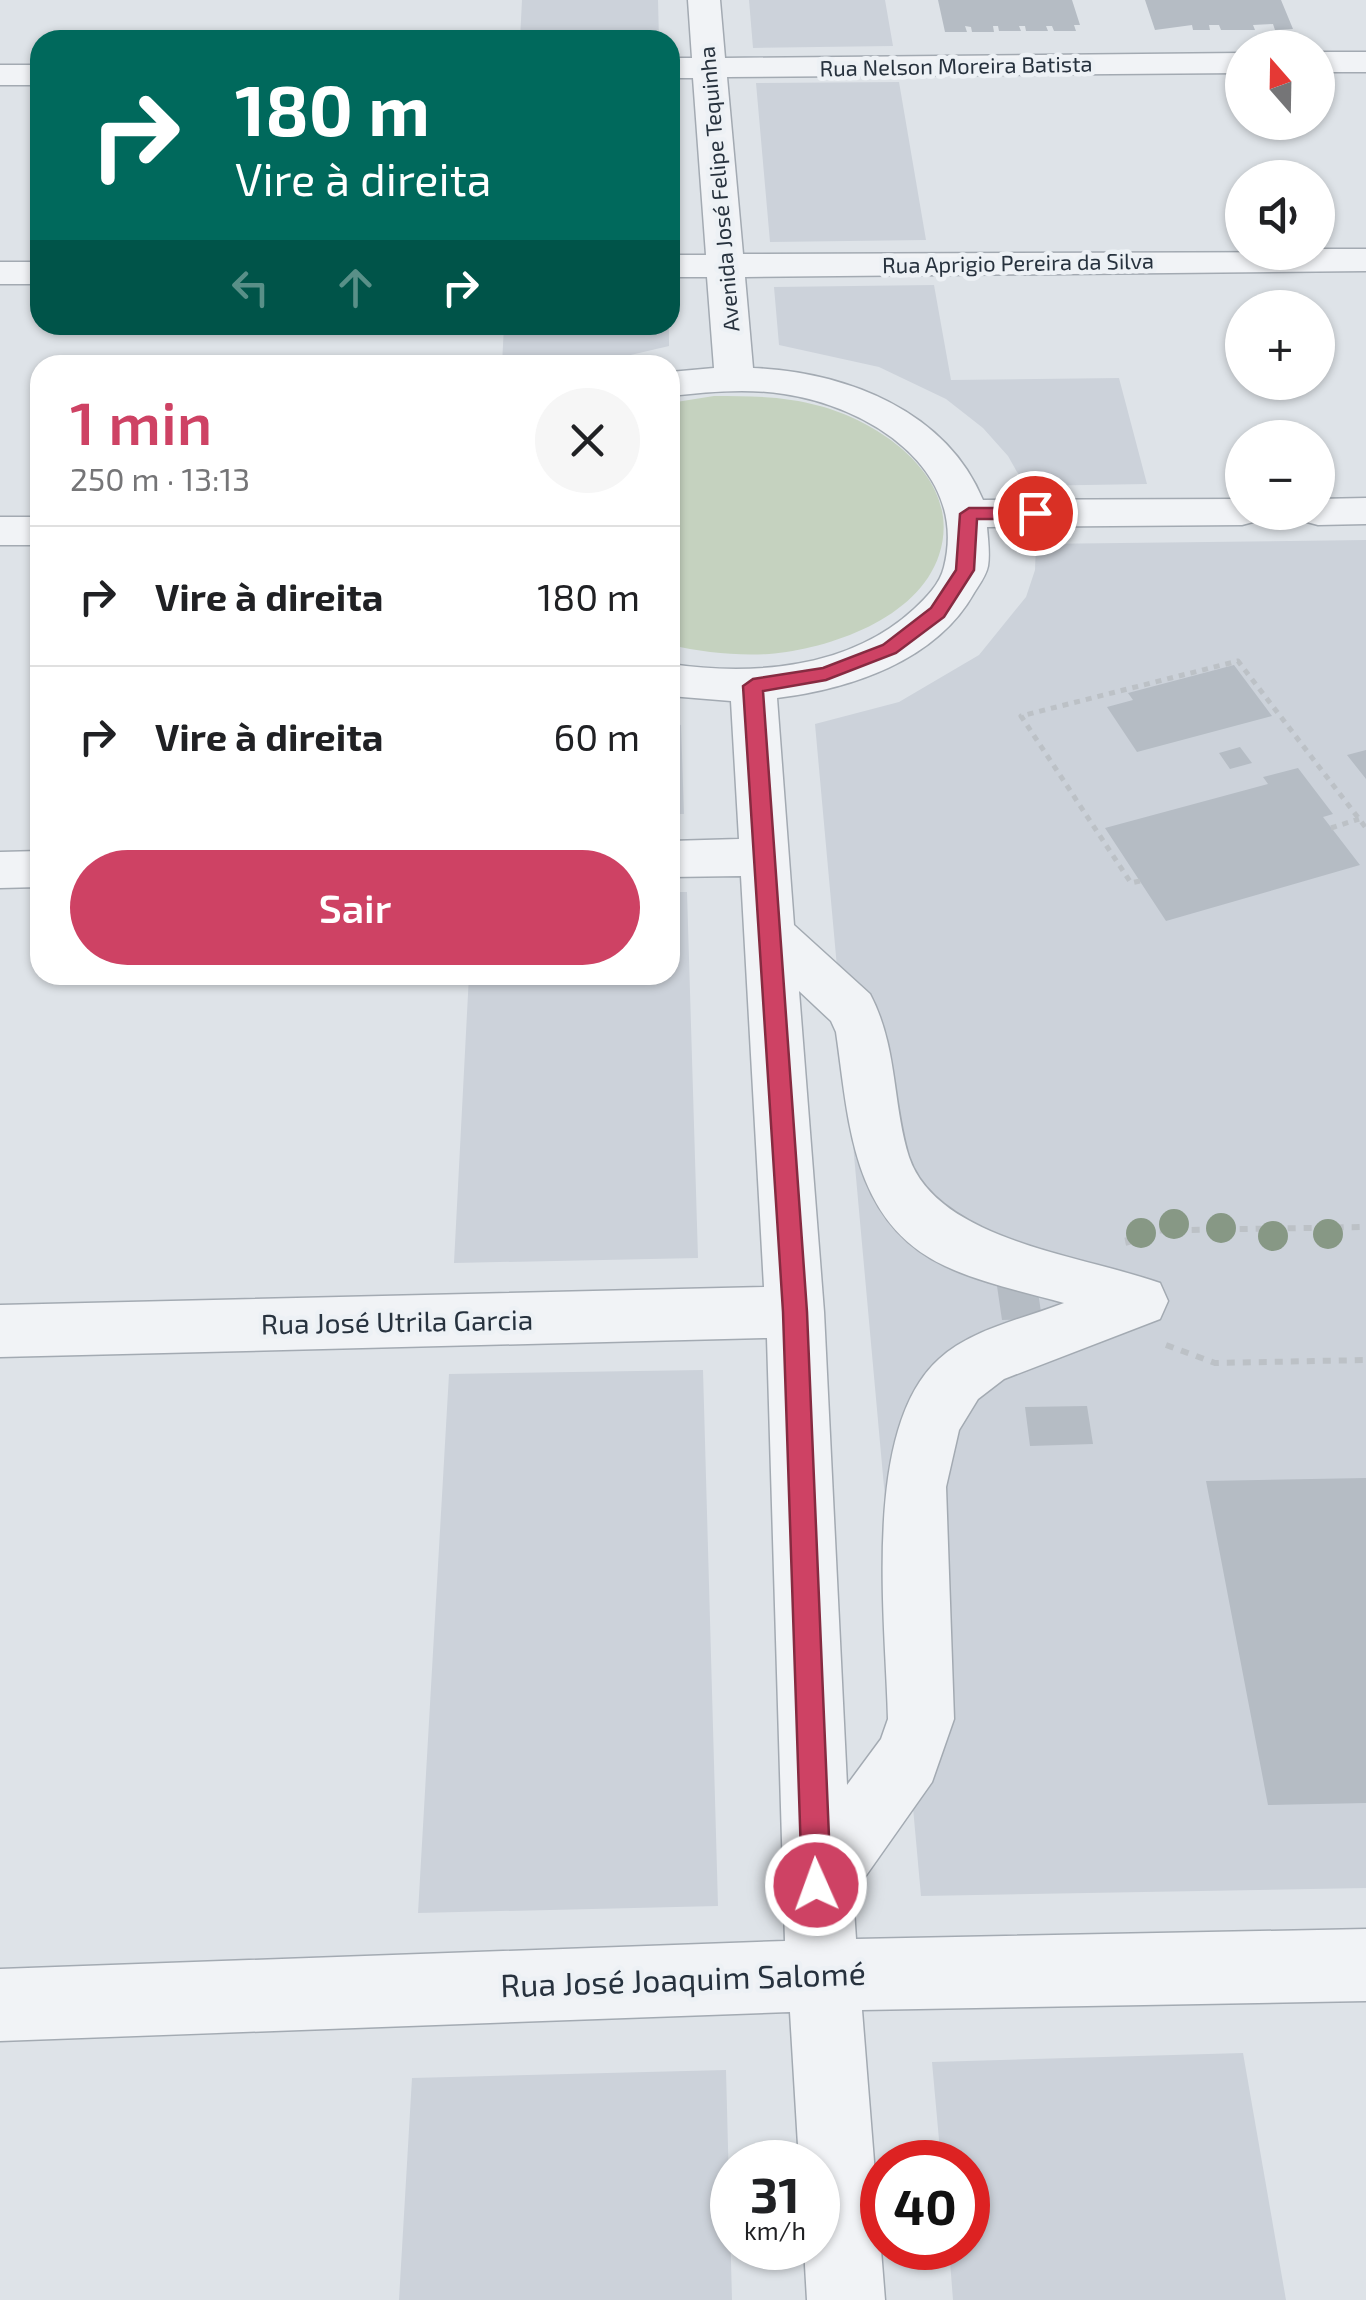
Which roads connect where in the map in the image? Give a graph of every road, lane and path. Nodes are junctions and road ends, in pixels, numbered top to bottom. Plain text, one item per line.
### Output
1 (704, 0) edge
2 (1335, 62) edge
3 (1366, 62) edge
4 (1225, 63) edge
5 (680, 68) edge
6 (709, 68) junction
7 (30, 74) edge
8 (0, 75) edge
9 (1366, 260) edge
10 (680, 266) edge
11 (727, 266) junction
12 (30, 272) edge
13 (0, 273) edge
14 (734, 377) junction
15 (680, 383) edge
16 (1225, 512) edge
17 (1335, 512) edge
18 (1366, 512) edge
19 (969, 514) junction
20 (0, 531) edge
21 (30, 531) edge
22 (680, 681) edge
23 (753, 686) junction
24 (1360, 820) junction
25 (1331, 828) dead end
26 (1366, 828) edge
27 (765, 857) junction
28 (680, 858) edge
29 (30, 869) edge
30 (0, 870) edge
31 (1140, 881) dead end
32 (771, 934) junction
33 (1366, 1227) edge
34 (1130, 1248) dead end
35 (795, 1312) junction
36 (0, 1331) edge
37 (1163, 1344) dead end
38 (1366, 1360) edge
39 (816, 1885) junction
40 (1366, 1965) edge
41 (823, 1975) junction
42 (0, 2005) edge
43 (846, 2300) edge

1 - 6 street, Avenida José Felipe Tequinha
2 - 3 street
4 - 6 street, Rua Nelson Moreira Batista
5 - 6 street, Rua Nelson Moreira Batista
6 - 11 street, Avenida José Felipe Tequinha
7 - 8 street
9 - 11 street, Rua Aprigio Pereira da Silva
10 - 11 street, Rua Aprigio Pereira da Silva
11 - 14 street, Avenida José Felipe Tequinha
12 - 13 street
14 - 15 street
14 - 19 street
16 - 19 street
17 - 18 street
19 - 23 street
20 - 21 street
22 - 23 street
23 - 27 street
24 - 25 path
24 - 26 path
24 - 31 path
27 - 28 street
27 - 32 street
29 - 30 street
32 - 35 street
32 - 39 street
33 - 34 path
35 - 36 street, Rua José Utrila Garcia
35 - 39 street
37 - 38 path
39 - 41 street
40 - 41 street, Rua José Joaquim Salomé
41 - 42 street, Rua José Joaquim Salomé
41 - 43 street

